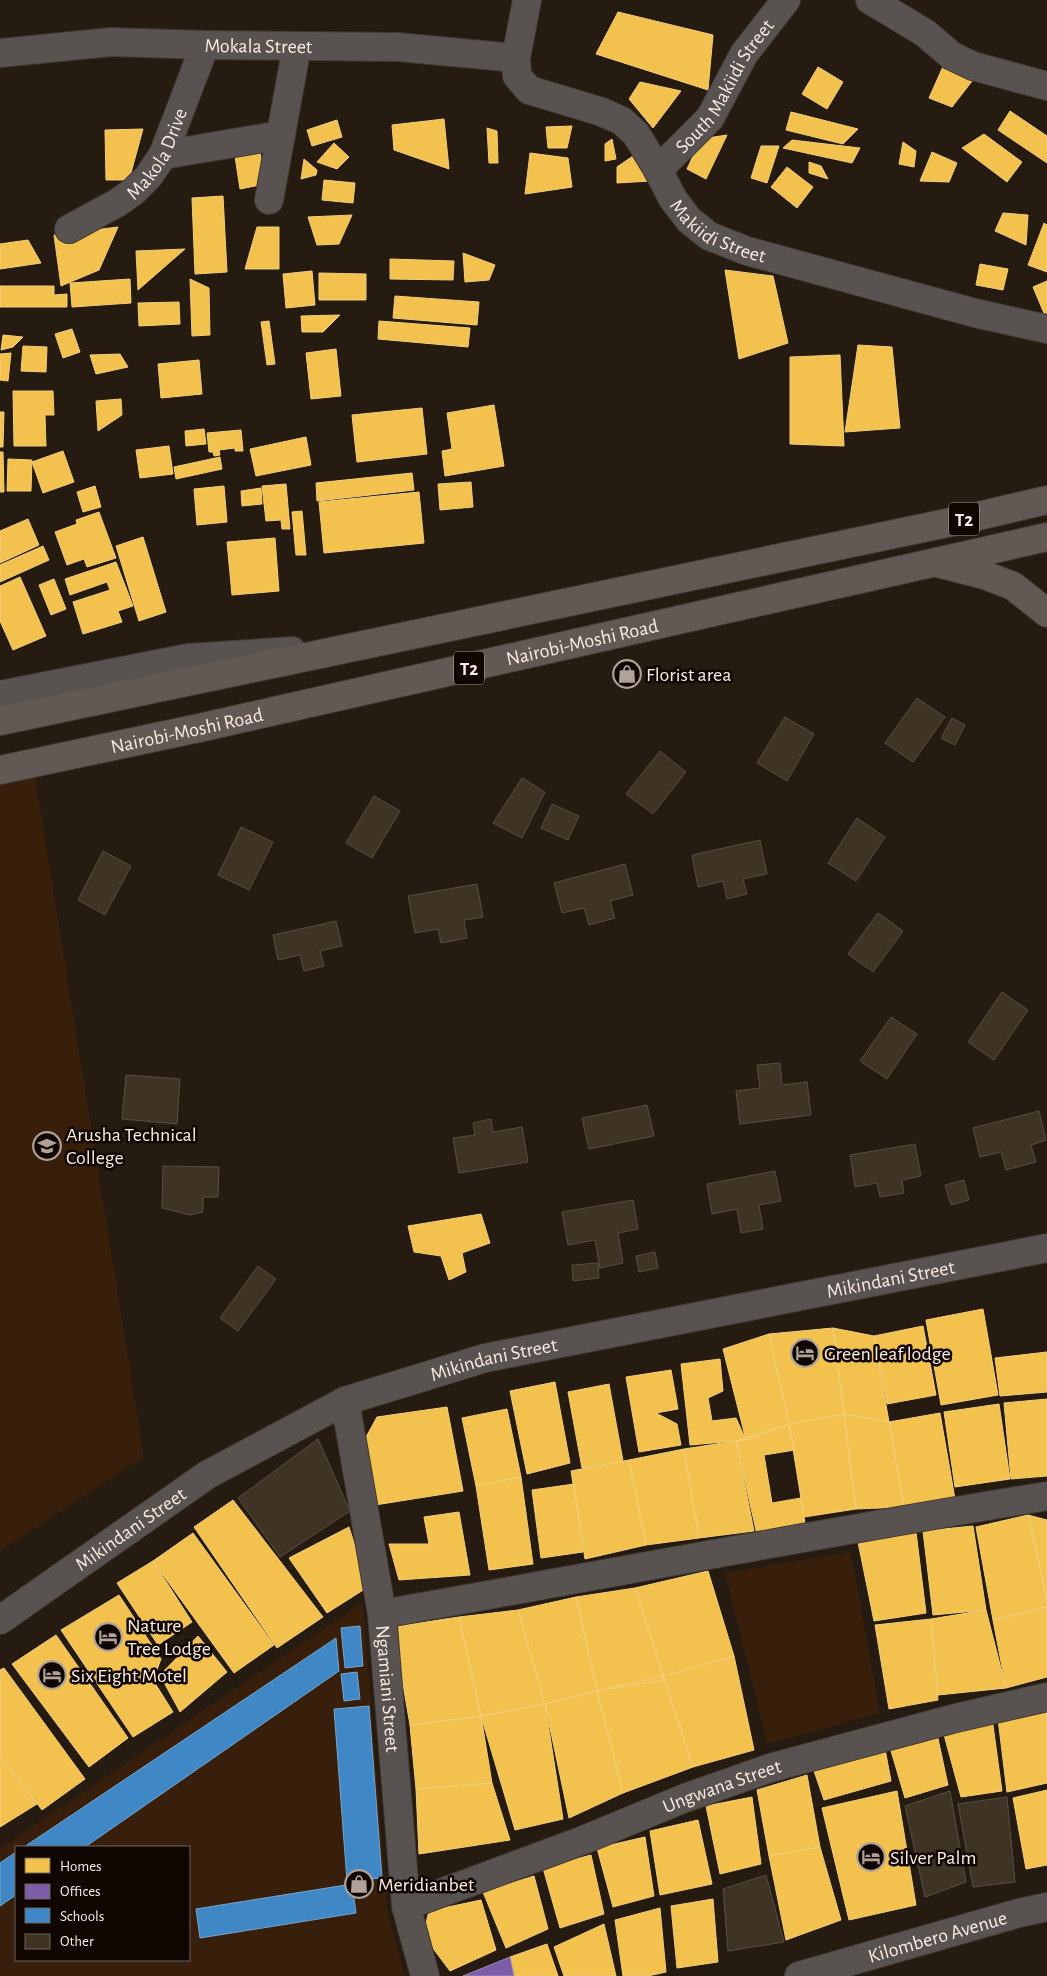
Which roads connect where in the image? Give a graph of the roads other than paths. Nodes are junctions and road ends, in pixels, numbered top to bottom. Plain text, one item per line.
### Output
1 (527, 0) edge
2 (786, 0) edge
3 (870, 0) edge
4 (205, 45) junction
5 (297, 46) junction
6 (0, 53) edge
7 (516, 58) junction
8 (1047, 86) edge
9 (281, 135) junction
10 (162, 155) junction
11 (658, 170) junction
12 (269, 200) dead end
13 (69, 229) dead end
14 (1047, 329) edge
15 (1047, 486) edge
16 (1047, 500) edge
17 (1019, 506) junction
18 (1047, 537) edge
19 (938, 563) junction
20 (1047, 613) edge
21 (344, 648) junction
22 (0, 695) edge
23 (0, 721) edge
24 (0, 770) edge
25 (1047, 1248) edge
26 (345, 1401) junction
27 (1047, 1496) edge
28 (382, 1614) junction
29 (0, 1620) edge
30 (1047, 1697) edge
31 (406, 1906) junction
32 (1047, 1907) edge
33 (425, 1976) edge
34 (799, 1976) edge

1 - 7 street, Makiidi Street
2 - 11 street, South Makiidi Street
3 - 8 street
4 - 5 street, Mokala Street
4 - 6 street, Mokala Street
4 - 10 street, Makola Drive
5 - 7 street, Mokala Street
5 - 9 street
7 - 11 street, Makiidi Street
9 - 10 street
9 - 12 street
10 - 13 street, Makola Drive
11 - 14 street, Makiidi Street
15 - 17 highway
16 - 17 highway, Nairobi-Moshi Road / T2
17 - 21 highway, Nairobi-Moshi Road / T2
18 - 19 highway, Nairobi-Moshi Road / T2
19 - 20 highway
19 - 24 highway, Nairobi-Moshi Road / T2
21 - 22 street
21 - 23 highway, Nairobi-Moshi Road / T2
25 - 26 street, Mikindani Street
26 - 28 street, Ngamiani Street
26 - 29 street, Mikindani Street
27 - 28 street
28 - 31 street, Ngamiani Street
30 - 31 street, Ungwana Street
31 - 33 street, Ngamiani Street
32 - 34 street, Kilombero Avenue

